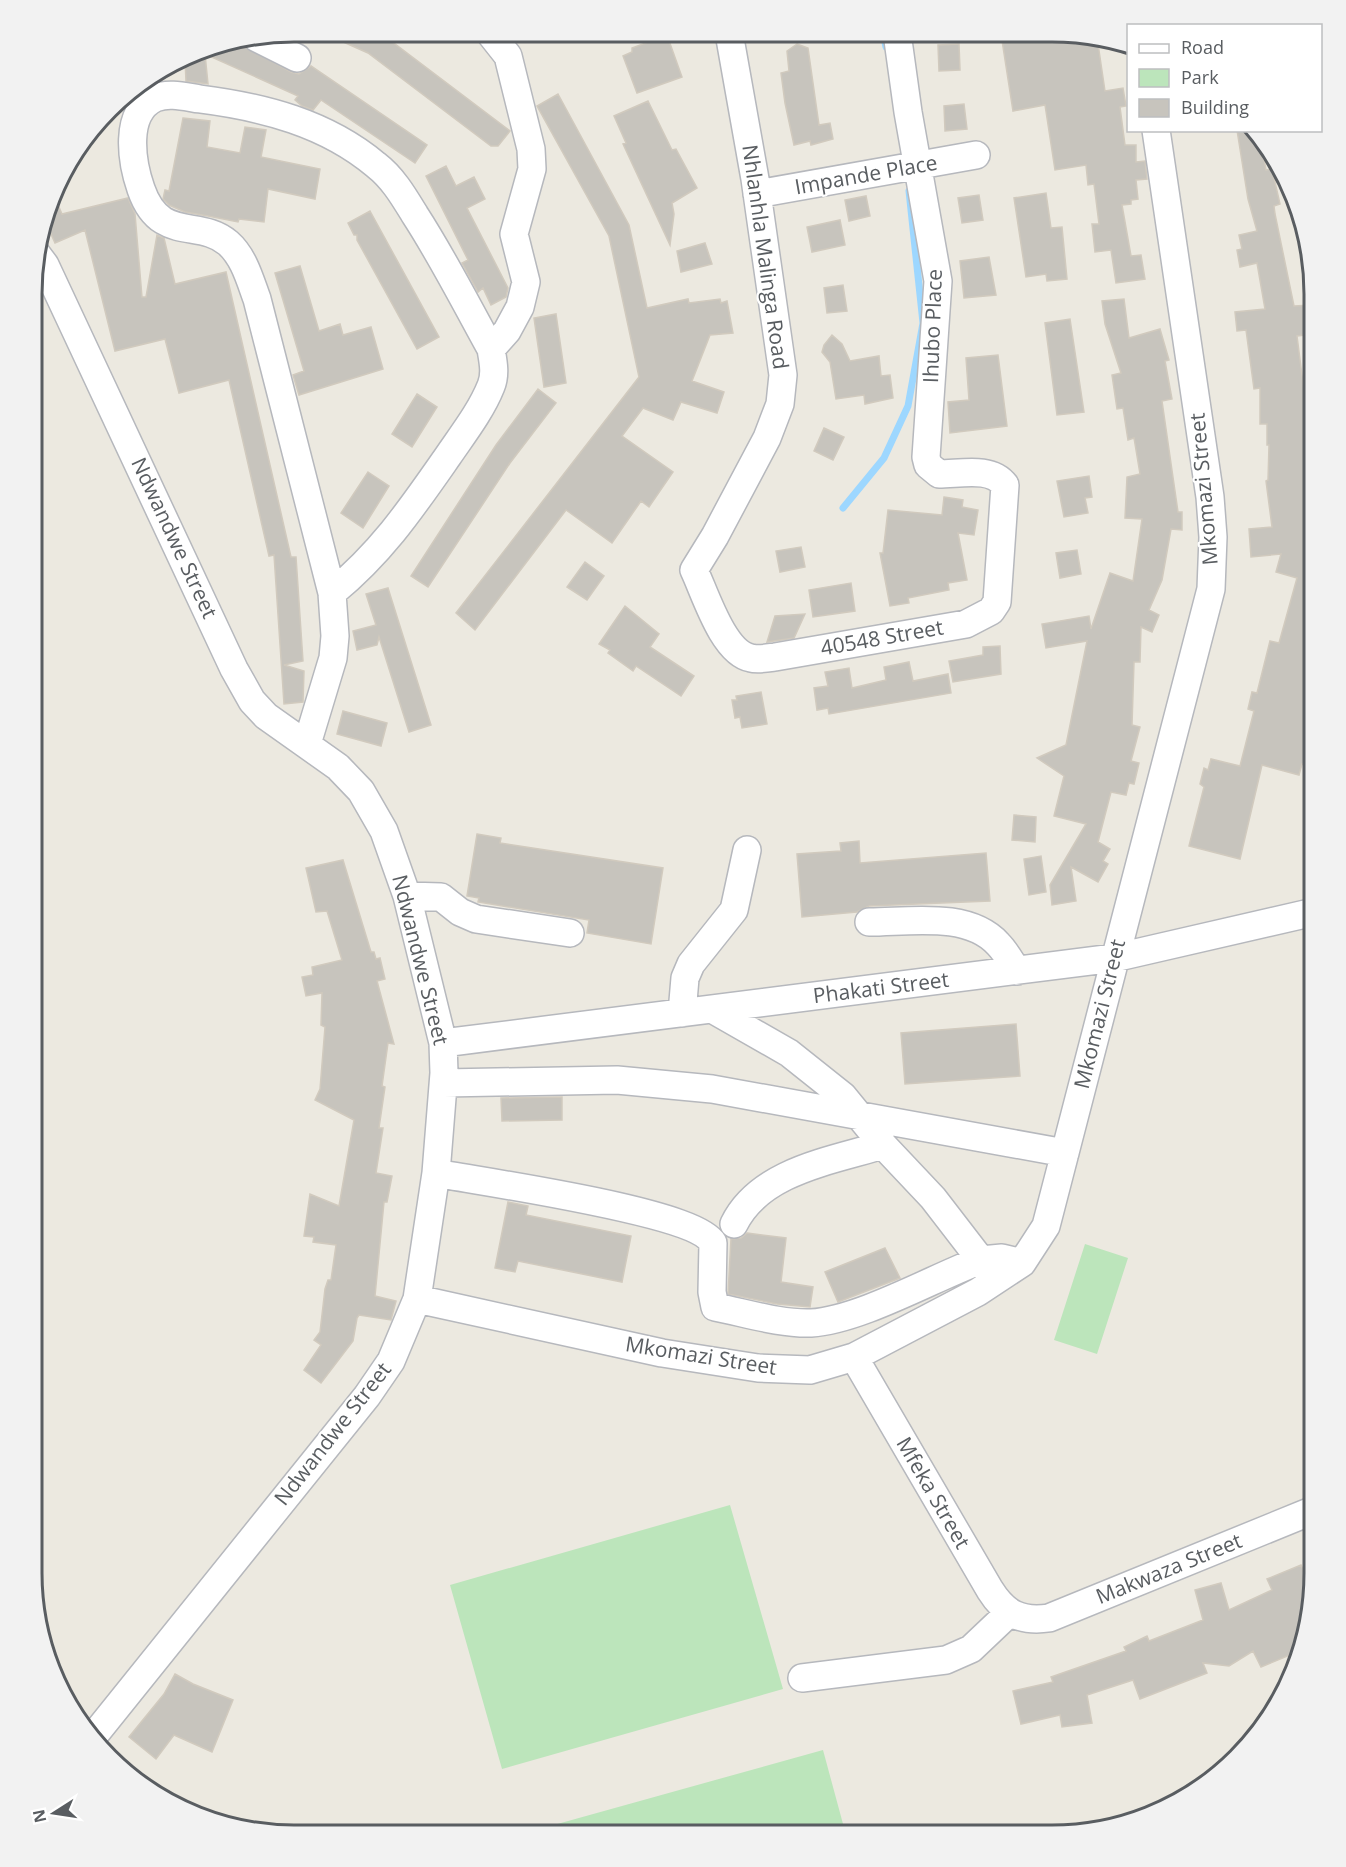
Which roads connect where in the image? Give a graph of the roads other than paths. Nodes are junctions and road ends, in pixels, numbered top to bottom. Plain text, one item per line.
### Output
1 (497, 42) edge
2 (731, 42) edge
3 (898, 42) edge
4 (268, 44) edge
5 (297, 58) dead end
6 (138, 99) edge
7 (1156, 132) edge
8 (976, 155) dead end
9 (918, 165) junction
10 (757, 194) junction
11 (44, 266) edge
12 (491, 349) junction
13 (1005, 485) joint
14 (694, 570) joint
15 (332, 593) junction
16 (307, 744) junction
17 (747, 850) dead end
18 (407, 896) junction
19 (1304, 914) edge
20 (869, 922) dead end
21 (570, 933) dead end
22 (1114, 958) junction
23 (1017, 971) junction
24 (712, 1009) junction
25 (682, 1013) junction
26 (443, 1043) junction
27 (444, 1083) junction
28 (860, 1115) junction
29 (883, 1145) junction
30 (1065, 1153) junction
31 (436, 1173) junction
32 (734, 1224) dead end
33 (988, 1270) junction
34 (417, 1299) junction
35 (854, 1357) junction
36 (1304, 1514) edge
37 (1015, 1616) junction
38 (802, 1678) dead end
39 (98, 1731) edge

1 - 12 street
2 - 10 street, Nhlanhla Malinga Road
3 - 9 street, Ihubo Place
4 - 5 street
6 - 12 street
6 - 15 street
7 - 22 street, Mkomazi Street
8 - 9 street, Impande Place
9 - 10 street, Impande Place
9 - 13 street, Ihubo Place
10 - 14 street, Nhlanhla Malinga Road
11 - 16 street, Ndwandwe Street
12 - 15 street
13 - 14 street, 40548 Street
15 - 16 street
16 - 18 street, Ndwandwe Street
17 - 25 street
18 - 21 street
18 - 26 street, Ndwandwe Street
19 - 22 street, Phakati Street
20 - 23 street
22 - 23 street, Phakati Street
22 - 30 street, Mkomazi Street
23 - 24 street, Phakati Street
24 - 25 street, Phakati Street
24 - 28 street
25 - 26 street, Phakati Street
26 - 27 street, Ndwandwe Street
27 - 28 street
27 - 31 street, Ndwandwe Street
28 - 29 street
28 - 30 street
29 - 32 street
29 - 33 street
30 - 33 street, Mkomazi Street
31 - 33 street
31 - 34 street, Ndwandwe Street
33 - 35 street, Mkomazi Street
34 - 35 street, Mkomazi Street
34 - 39 street, Ndwandwe Street
35 - 37 street, Mfeka Street
36 - 37 street, Makwaza Street
37 - 38 street

